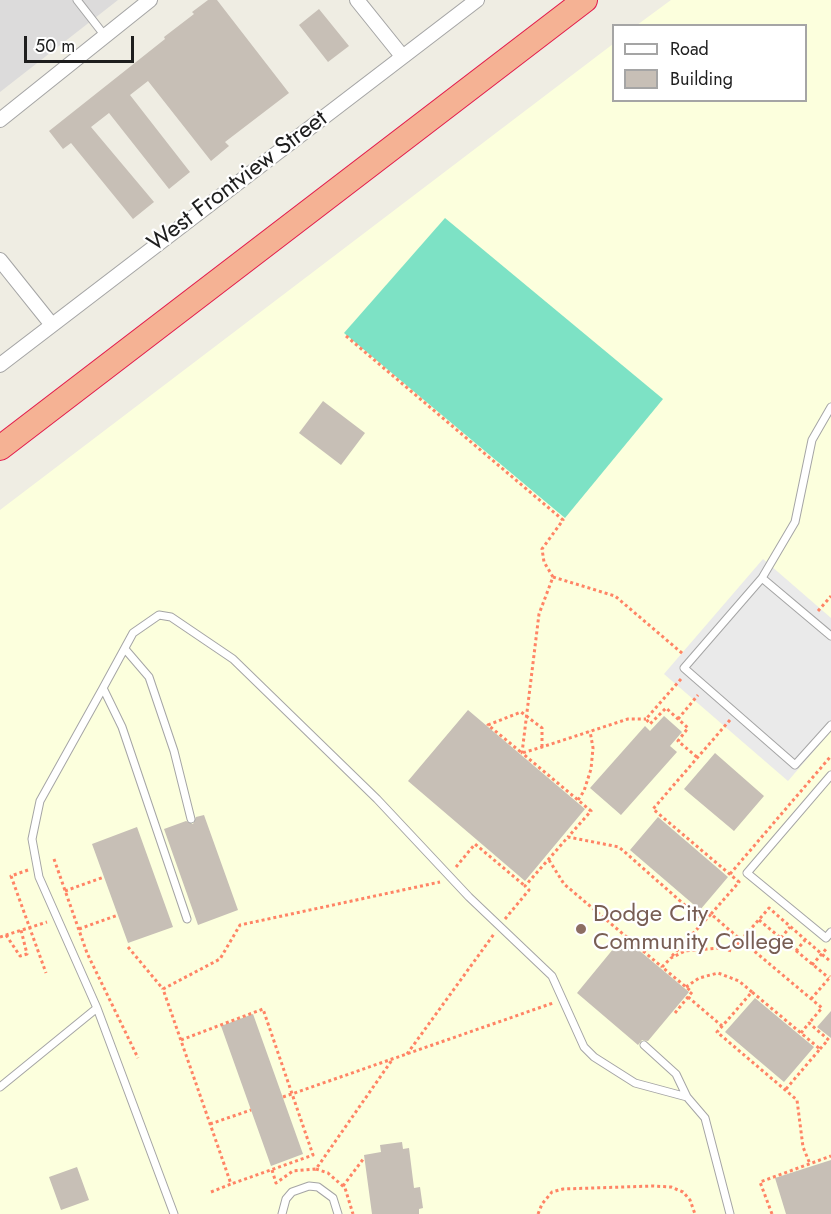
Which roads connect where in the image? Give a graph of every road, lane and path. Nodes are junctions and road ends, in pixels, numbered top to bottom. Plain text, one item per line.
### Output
1 (77, 0) edge
2 (150, 0) edge
3 (357, 0) edge
4 (477, 0) edge
5 (585, 0) edge
6 (106, 36) junction
7 (402, 56) junction
8 (0, 120) edge
9 (0, 260) edge
10 (52, 325) junction
11 (346, 336) dead end
12 (0, 365) edge
13 (831, 407) edge
14 (0, 447) edge
15 (553, 577) junction
16 (762, 578) junction
17 (831, 596) edge
18 (812, 620) junction
19 (831, 636) edge
20 (125, 649) junction
21 (691, 660) junction
22 (688, 671) junction
23 (706, 687) junction
24 (103, 688) junction
25 (736, 713) junction
26 (527, 715) junction
27 (646, 719) junction
28 (678, 719) junction
29 (831, 725) edge
30 (590, 731) junction
31 (542, 747) junction
32 (522, 753) junction
33 (831, 756) edge
34 (698, 758) junction
35 (831, 775) edge
36 (578, 800) junction
37 (191, 819) dead end
38 (567, 837) junction
39 (54, 859) dead end
40 (548, 859) junction
41 (37, 867) junction
42 (729, 874) junction
43 (449, 876) junction
44 (104, 877) dead end
45 (525, 886) junction
46 (65, 891) junction
47 (118, 915) dead end
48 (711, 915) junction
49 (57, 919) junction
50 (187, 919) dead end
51 (759, 920) junction
52 (704, 922) junction
53 (500, 926) junction
54 (790, 927) junction
55 (29, 928) junction
56 (79, 929) junction
57 (21, 930) junction
58 (831, 932) edge
59 (6, 935) junction
60 (0, 937) edge
61 (781, 938) junction
62 (741, 940) junction
63 (805, 940) junction
64 (831, 943) edge
65 (128, 947) dead end
66 (796, 951) junction
67 (822, 954) junction
68 (671, 958) junction
69 (831, 962) edge
70 (812, 965) junction
71 (662, 967) junction
72 (46, 973) dead end
73 (830, 977) edge
74 (686, 987) junction
75 (163, 989) junction
76 (752, 992) junction
77 (688, 997) junction
78 (811, 999) junction
79 (562, 1000) junction
80 (97, 1008) junction
81 (675, 1013) dead end
82 (809, 1023) junction
83 (722, 1026) junction
84 (801, 1033) junction
85 (181, 1040) junction
86 (830, 1041) edge
87 (644, 1045) dead end
88 (820, 1049) junction
89 (406, 1054) junction
90 (138, 1058) dead end
91 (393, 1059) junction
92 (0, 1087) edge
93 (786, 1089) junction
94 (292, 1094) junction
95 (283, 1097) dead end
96 (687, 1097) junction
97 (251, 1110) dead end
98 (210, 1124) junction
99 (314, 1155) junction
100 (831, 1156) edge
101 (364, 1158) dead end
102 (322, 1162) junction
103 (287, 1164) junction
104 (810, 1164) junction
105 (316, 1169) junction
106 (272, 1170) junction
107 (290, 1173) junction
108 (231, 1184) junction
109 (343, 1186) junction
110 (211, 1192) dead end
111 (174, 1214) edge
112 (282, 1214) edge
113 (338, 1214) edge
114 (353, 1214) edge
115 (538, 1214) edge
116 (694, 1214) edge
117 (730, 1214) edge
118 (772, 1214) edge

1 - 6 lane
2 - 6 street
3 - 7 street
4 - 7 street, West Frontview Street
5 - 14 highway
6 - 8 street
7 - 10 street, West Frontview Street
9 - 10 street
10 - 12 street, West Frontview Street
11 - 15 path
13 - 16 lane
15 - 21 path
15 - 26 path
16 - 18 lane
16 - 21 lane
17 - 18 path
18 - 19 lane
20 - 24 lane
20 - 37 lane
20 - 43 lane
21 - 22 lane
22 - 23 lane
22 - 27 path
23 - 25 lane
23 - 28 path
24 - 41 lane
24 - 50 lane
25 - 29 lane
25 - 34 path
26 - 31 path
26 - 32 path
26 - 32 path
27 - 28 path
27 - 30 path
28 - 34 path
30 - 31 path
30 - 36 path
31 - 32 path
32 - 36 path
33 - 42 path
34 - 42 path
35 - 58 lane
36 - 38 path
38 - 40 path
38 - 52 path
39 - 46 path
40 - 45 path
40 - 71 path
41 - 49 lane
41 - 55 path
42 - 48 path
43 - 45 path
43 - 53 lane
43 - 75 path
44 - 46 path
45 - 53 path
46 - 56 path
47 - 56 path
48 - 52 path
48 - 62 path
49 - 55 path
49 - 80 lane
51 - 54 path
51 - 61 path
51 - 62 path
52 - 68 path
53 - 79 lane
53 - 89 path
54 - 61 path
54 - 63 path
55 - 57 path
55 - 72 path
56 - 90 path
57 - 59 path
57 - 59 path
59 - 60 path
61 - 66 path
62 - 68 path
62 - 78 path
63 - 66 path
63 - 67 path
64 - 67 path
65 - 75 path
66 - 70 path
67 - 69 path
67 - 70 path
68 - 71 path
70 - 73 path
71 - 74 path
73 - 78 path
74 - 76 path
74 - 77 path
75 - 85 path
76 - 83 path
76 - 84 path
77 - 81 path
77 - 83 path
78 - 82 path
79 - 89 path
79 - 96 lane
80 - 92 lane
80 - 111 lane
82 - 84 path
82 - 86 path
83 - 93 path
84 - 88 path
85 - 94 path
85 - 98 path
86 - 88 path
87 - 96 lane
88 - 93 path
89 - 91 path
91 - 94 path
91 - 102 path
93 - 104 path
94 - 95 path
94 - 99 path
96 - 117 lane
97 - 98 path
98 - 108 path
99 - 102 path
99 - 103 path
100 - 104 path
101 - 109 path
102 - 105 path
103 - 106 path
103 - 107 path
104 - 118 path
105 - 107 path
105 - 109 path
106 - 107 path
106 - 108 path
108 - 110 path
109 - 114 path
112 - 113 lane
115 - 116 path

